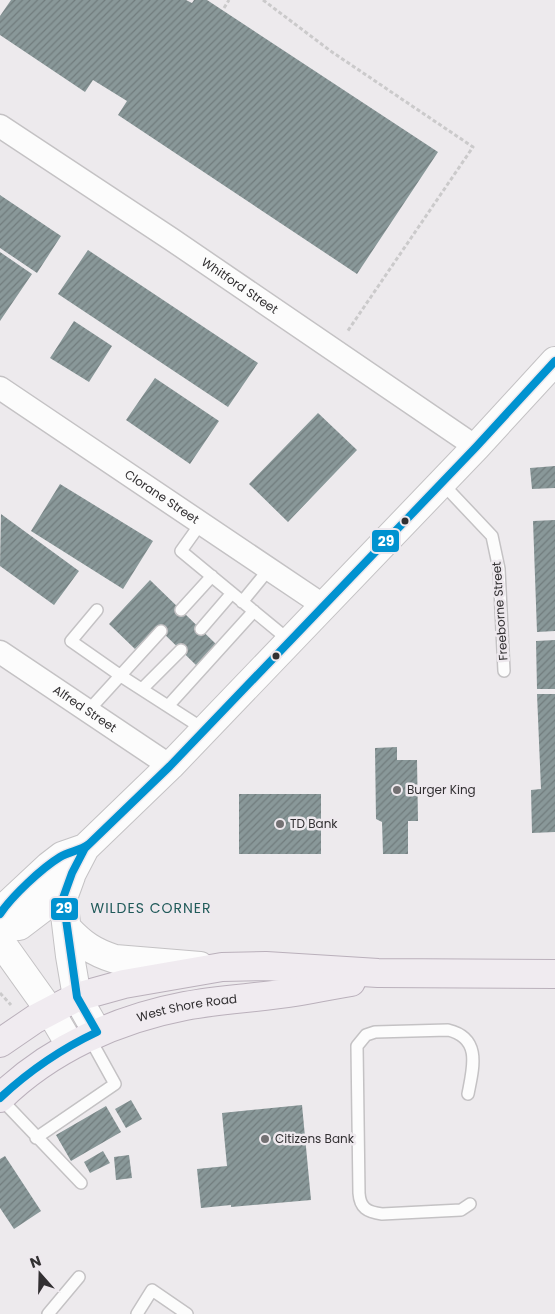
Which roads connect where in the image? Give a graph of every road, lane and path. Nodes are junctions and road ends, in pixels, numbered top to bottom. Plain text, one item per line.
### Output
1 (229, 0) edge
2 (263, 0) edge
3 (224, 8) dead end
4 (0, 126) edge
5 (345, 335) dead end
6 (555, 361) edge
7 (0, 388) edge
8 (476, 447) junction
9 (441, 482) junction
10 (201, 523) junction
11 (269, 569) junction
12 (212, 576) junction
13 (232, 593) junction
14 (242, 602) junction
15 (324, 606) junction
16 (97, 610) dead end
17 (181, 610) dead end
18 (254, 611) junction
19 (201, 629) dead end
20 (161, 631) dead end
21 (290, 641) junction
22 (181, 650) dead end
23 (0, 652) edge
24 (504, 671) dead end
25 (121, 676) junction
26 (142, 689) junction
27 (168, 706) junction
28 (88, 711) junction
29 (205, 730) junction
30 (170, 766) junction
31 (85, 848) junction
32 (72, 873) junction
33 (0, 914) edge
34 (0, 927) edge
35 (67, 928) junction
36 (0, 941) edge
37 (222, 967) junction
38 (396, 973) junction
39 (555, 974) edge
40 (0, 993) edge
41 (77, 997) junction
42 (11, 1005) dead end
43 (50, 1011) junction
44 (85, 1038) junction
45 (0, 1043) edge
46 (468, 1094) dead end
47 (0, 1098) edge
48 (36, 1138) junction
49 (81, 1183) dead end
50 (470, 1204) dead end
51 (79, 1277) dead end
52 (48, 1314) edge
53 (137, 1314) edge
54 (187, 1314) edge

1 - 3 path
2 - 5 path
4 - 8 street, Whitford Street
6 - 8 main road
7 - 10 street, Clorane Street
8 - 9 main road
9 - 15 main road
9 - 24 lane, Freeborne Street
10 - 11 street, Clorane Street
10 - 12 lane
11 - 14 lane
11 - 15 street, Clorane Street
12 - 13 lane
12 - 17 lane
13 - 14 lane
13 - 19 lane
14 - 18 lane
15 - 21 main road
16 - 25 lane
18 - 21 lane
18 - 27 lane
20 - 25 lane
21 - 29 main road
22 - 26 lane
23 - 28 street, Alfred Street
25 - 26 lane
25 - 28 lane
26 - 27 lane
27 - 29 lane
28 - 30 street, Alfred Street
29 - 30 main road
30 - 31 main road
31 - 32 main road
31 - 33 main road
32 - 34 main road
32 - 35 main road
35 - 37 main road
35 - 41 main road
36 - 43 main road
37 - 38 main road, West Shore Road
37 - 41 main road, West Shore Road
38 - 39 main road, West Shore Road
38 - 44 main road, West Shore Road
40 - 42 path
41 - 43 main road, West Shore Road
41 - 44 main road
43 - 44 main road
43 - 45 main road, West Shore Road
44 - 47 main road, West Shore Road
44 - 48 lane
46 - 50 lane
47 - 48 lane
48 - 49 lane
51 - 52 lane
53 - 54 lane

